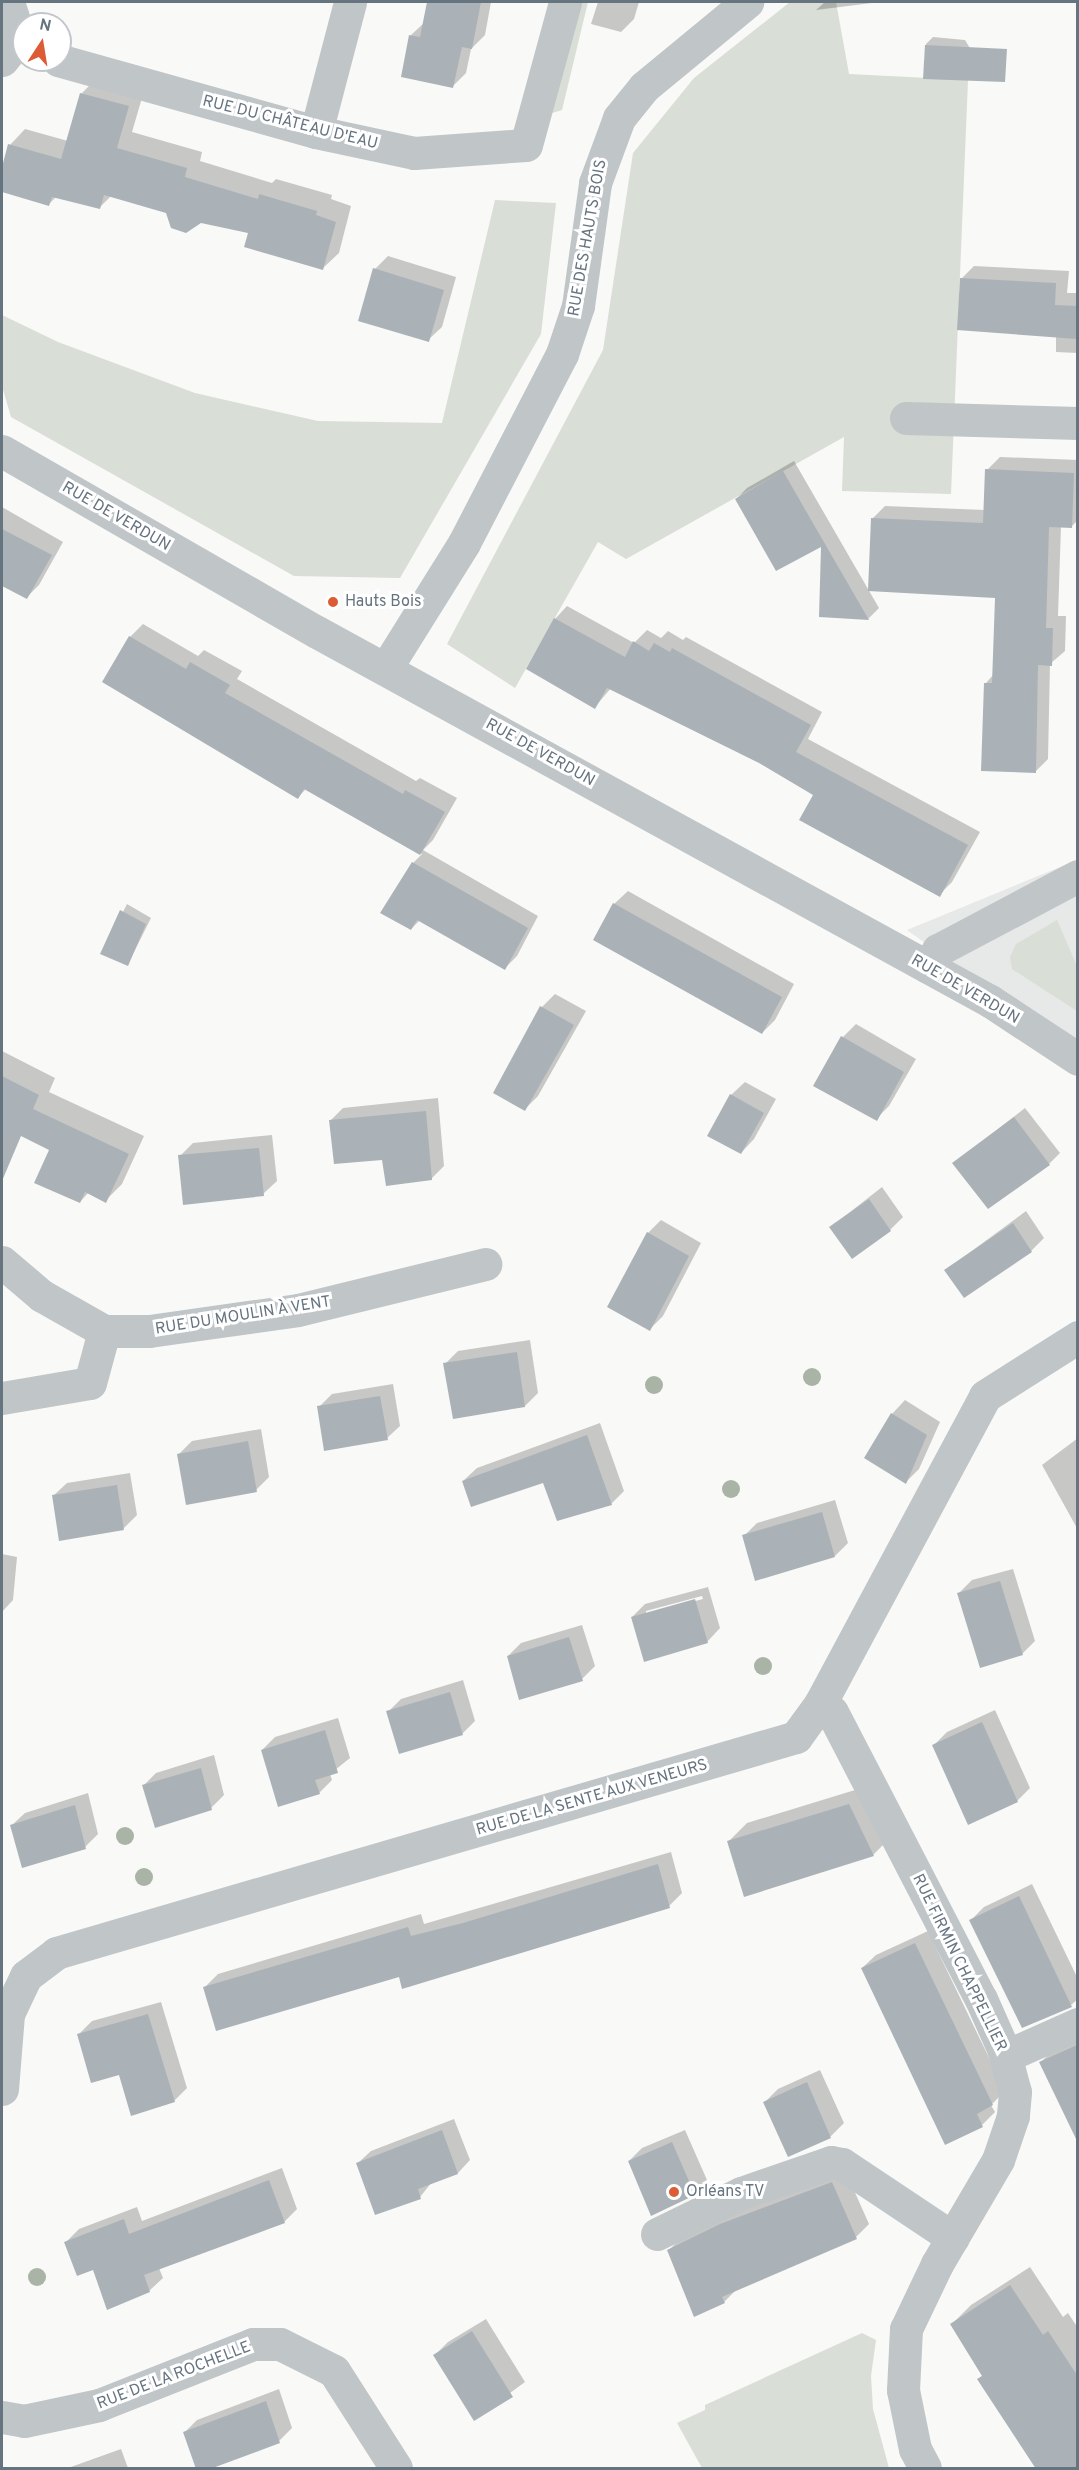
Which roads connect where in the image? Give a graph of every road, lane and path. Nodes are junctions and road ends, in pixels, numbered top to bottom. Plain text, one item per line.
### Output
1 (8, 2) edge
2 (350, 2) edge
3 (566, 2) edge
4 (747, 2) edge
5 (12, 27) edge
6 (72, 64) edge
7 (316, 132) junction
8 (906, 418) dead end
9 (1077, 423) edge
10 (2, 451) edge
11 (386, 668) junction
12 (1077, 876) edge
13 (928, 967) junction
14 (1075, 1057) edge
15 (485, 1264) dead end
16 (3, 1268) edge
17 (104, 1332) junction
18 (1077, 1337) edge
19 (2, 1398) edge
20 (820, 1704) junction
21 (1077, 2024) edge
22 (1006, 2056) junction
23 (2, 2089) edge
24 (657, 2234) dead end
25 (953, 2238) junction
26 (2, 2417) edge
27 (396, 2469) edge
28 (925, 2469) edge

1 - 5 street
2 - 7 street
3 - 7 street, RUE DU CHÂTEAU D'EAU
4 - 11 street, RUE DES HAUTS BOIS
6 - 7 street, RUE DU CHÂTEAU D'EAU
8 - 9 street
10 - 11 street, RUE DE VERDUN
11 - 13 street, RUE DE VERDUN
12 - 13 street
13 - 14 street, RUE DE VERDUN
15 - 17 street, RUE DU MOULIN À VENT
16 - 17 street
17 - 19 street
18 - 20 street, RUE DE LA SENTE AUX VENEURS
20 - 22 street, RUE FIRMIN CHAPPELLIER
20 - 23 street, RUE DE LA SENTE AUX VENEURS
21 - 22 street
22 - 25 street, RUE FIRMIN CHAPPELLIER
24 - 25 street
25 - 28 street, RUE FIRMIN CHAPPELLIER
26 - 27 street, RUE DE LA ROCHELLE

